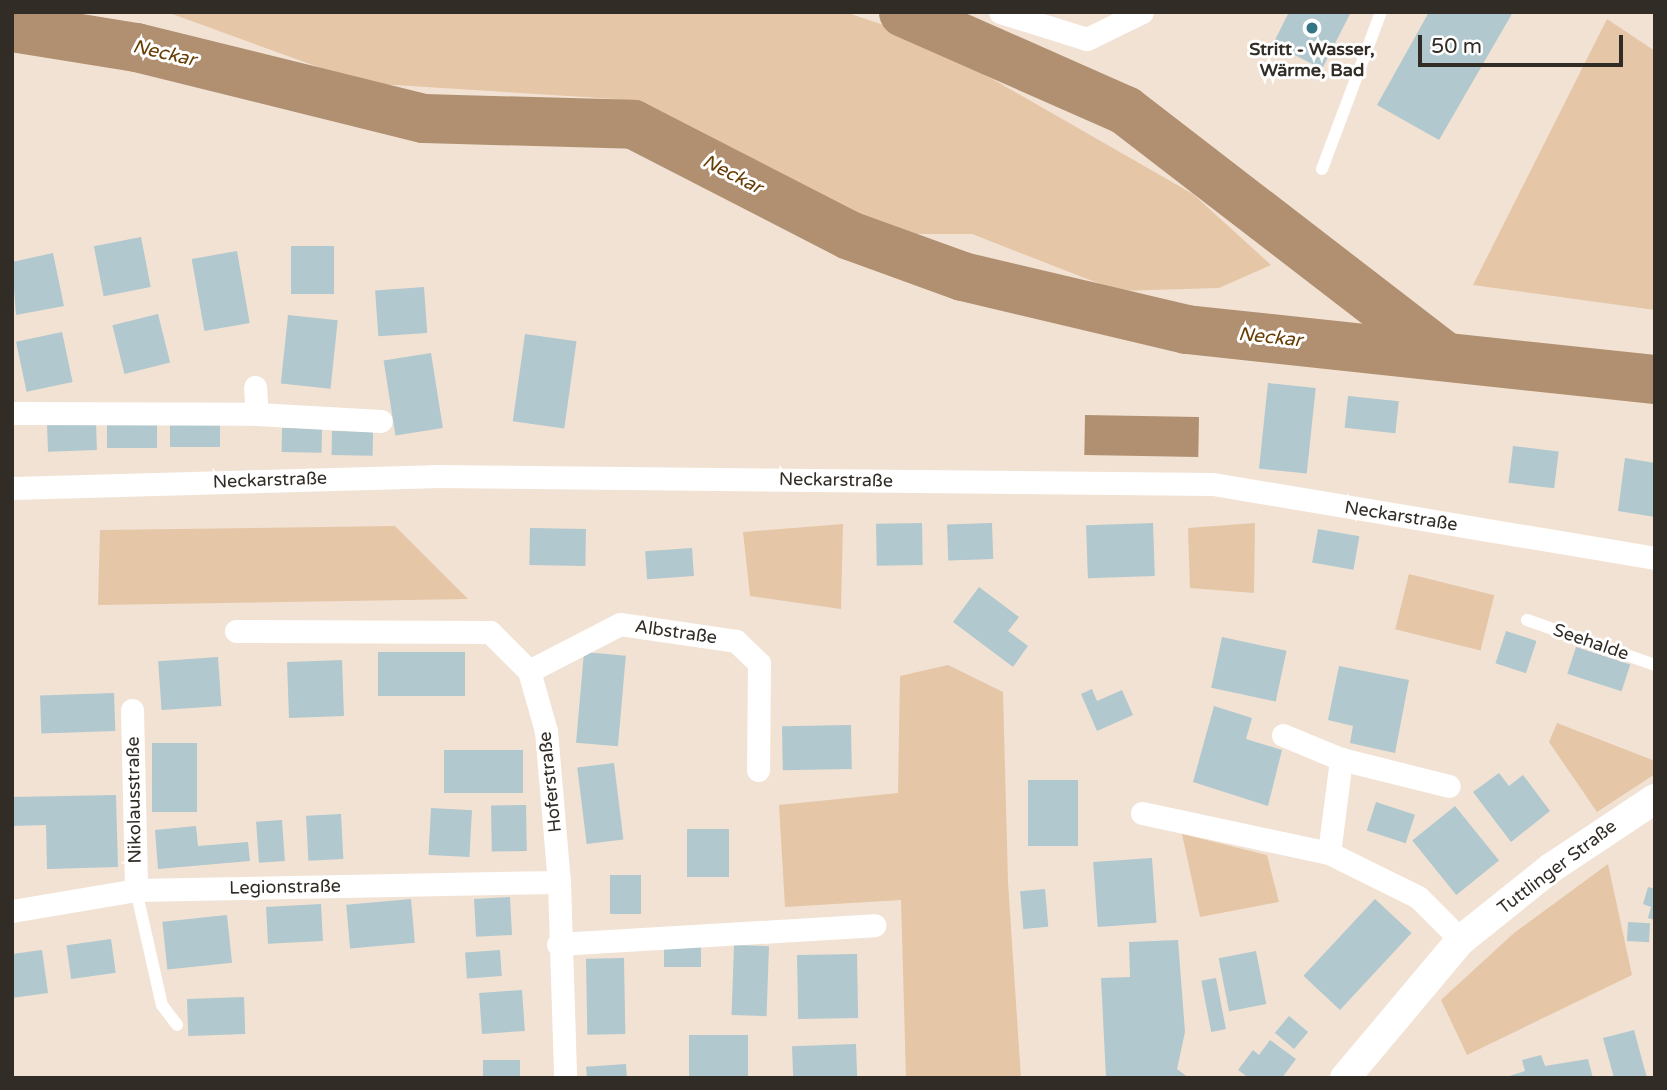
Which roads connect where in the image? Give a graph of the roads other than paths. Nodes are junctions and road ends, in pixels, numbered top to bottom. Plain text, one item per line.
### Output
1 (1000, 12) edge
2 (1142, 12) edge
3 (1381, 12) edge
4 (1322, 169) dead end
5 (255, 387) dead end
6 (12, 413) edge
7 (257, 414) junction
8 (381, 421) dead end
9 (12, 488) edge
10 (1655, 558) edge
11 (1527, 620) dead end
12 (236, 631) dead end
13 (1655, 665) edge
14 (529, 671) junction
15 (132, 710) dead end
16 (1283, 735) dead end
17 (1341, 759) junction
18 (758, 770) dead end
19 (1449, 786) dead end
20 (1655, 799) edge
21 (1142, 813) dead end
22 (1329, 853) junction
23 (559, 882) junction
24 (136, 890) junction
25 (12, 911) edge
26 (874, 925) dead end
27 (1461, 940) junction
28 (558, 944) junction
29 (177, 1025) dead end
30 (565, 1078) edge
31 (1345, 1078) edge

1 - 2 street
3 - 4 lane
5 - 7 street
6 - 7 street
7 - 8 street
9 - 10 street, Neckarstraße
11 - 13 lane, Seehalde
12 - 14 street, Hoferstraße
14 - 18 street, Albstraße
14 - 23 street, Hoferstraße
15 - 24 street, Nikolausstraße
16 - 17 street
17 - 19 street
17 - 22 street
20 - 27 street, Tuttlinger Straße
21 - 22 street
22 - 27 street
23 - 24 street, Legionstraße
23 - 28 street, Hoferstraße
24 - 25 street, Legionstraße
24 - 29 lane
26 - 28 street
27 - 31 street, Tuttlinger Straße
28 - 30 street, Hoferstraße

